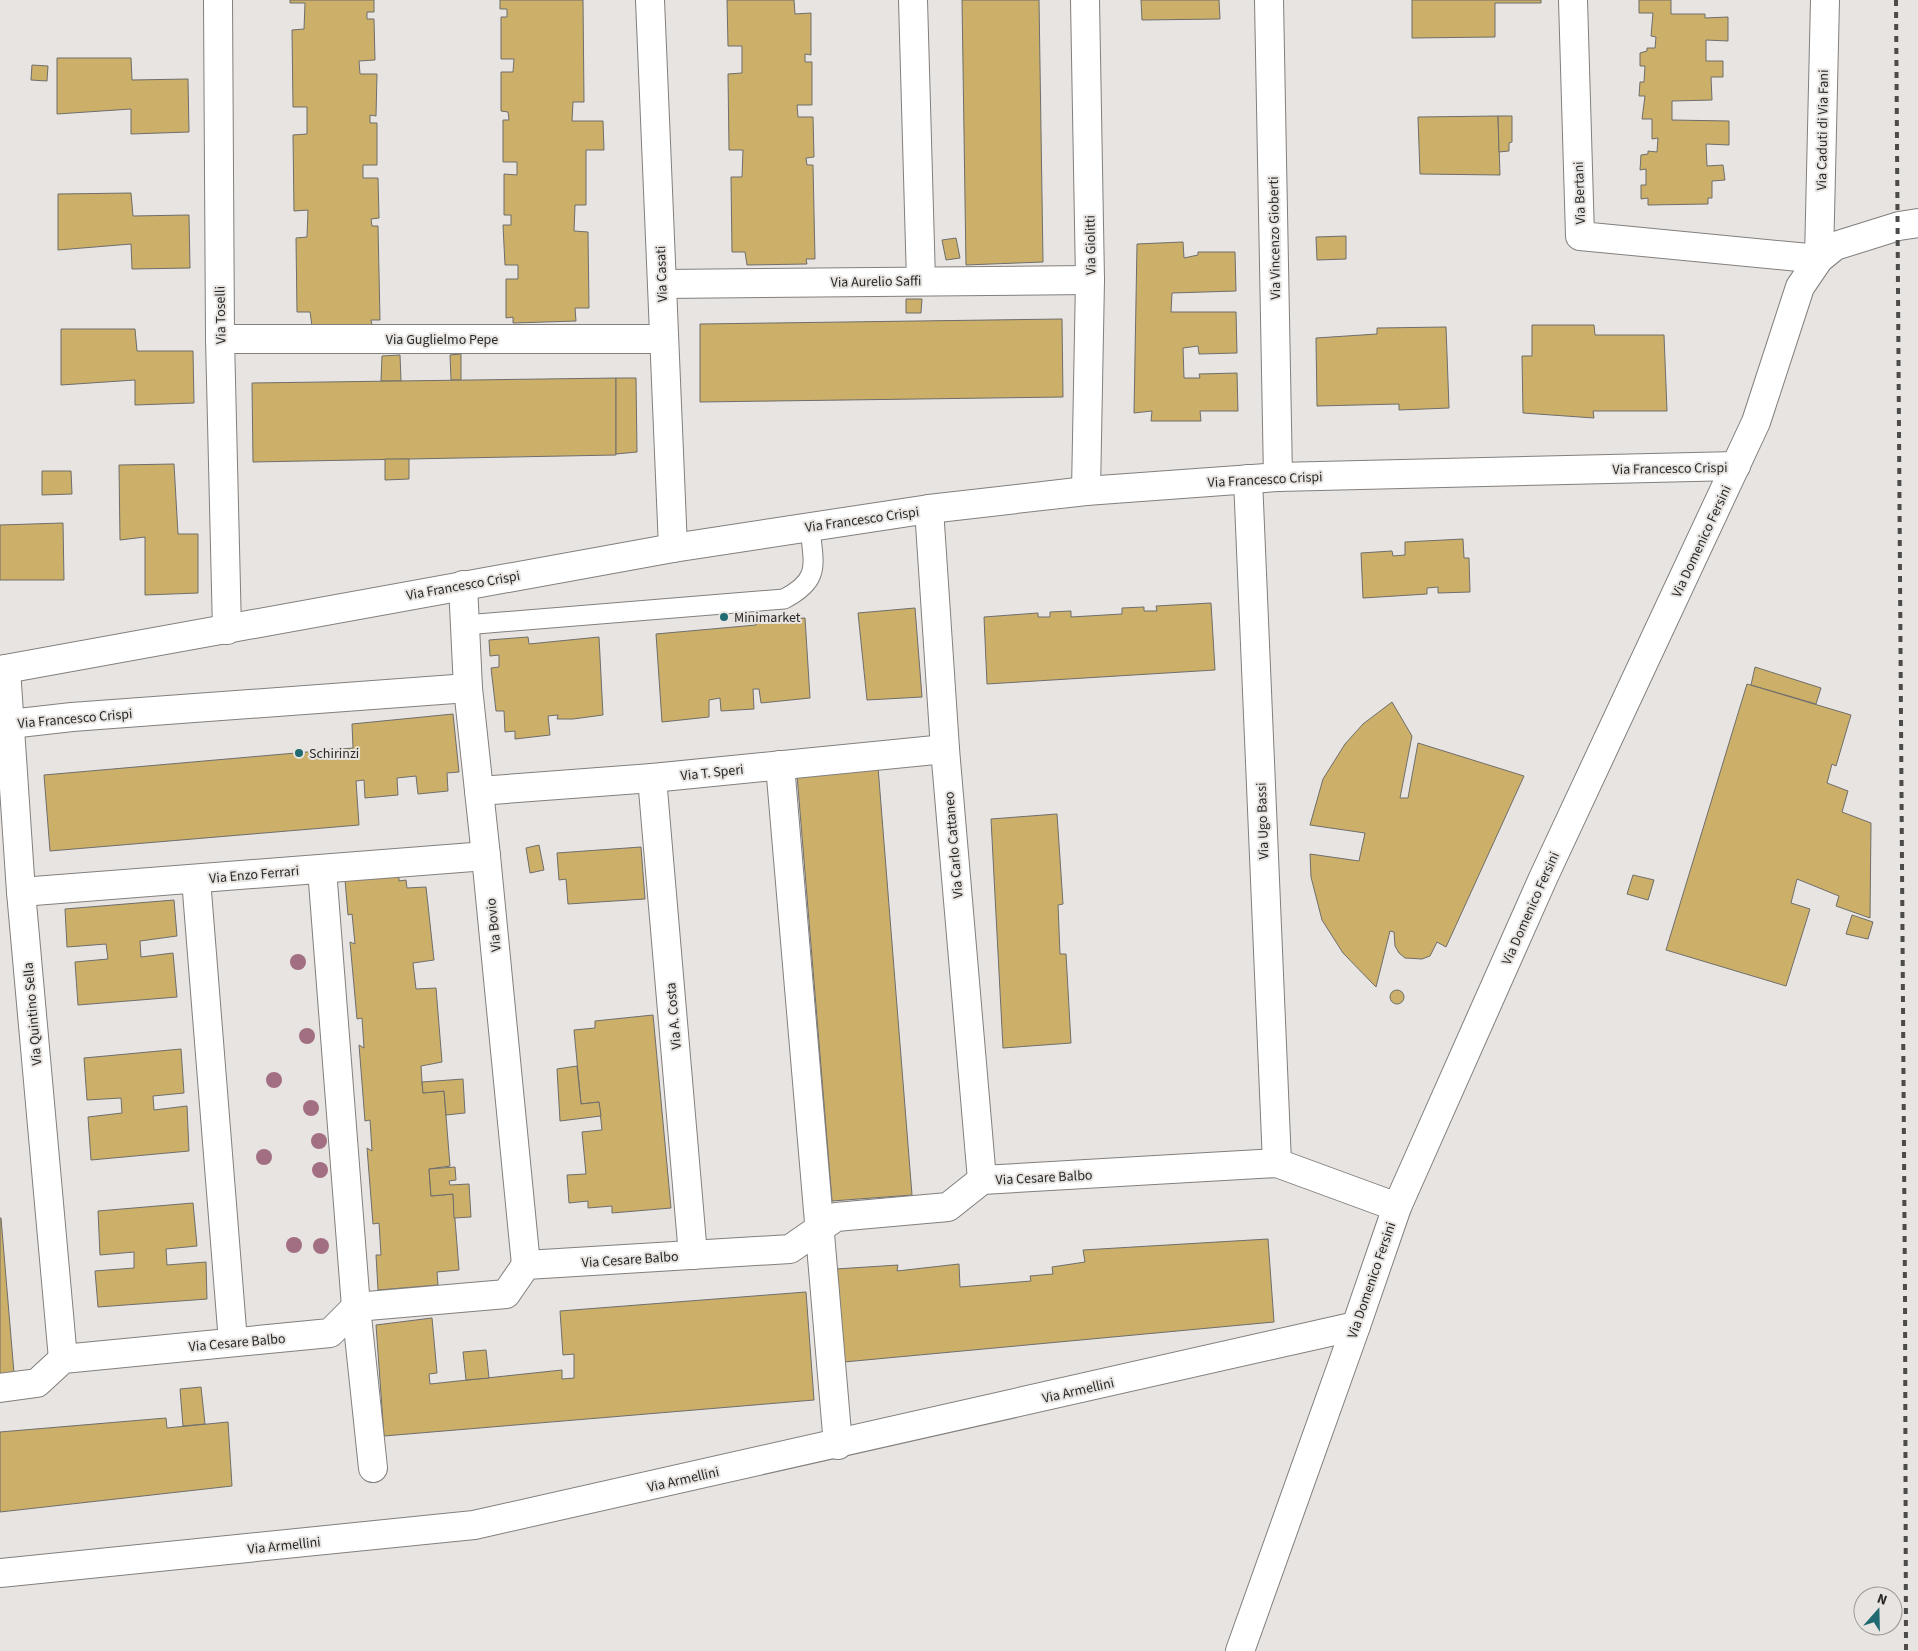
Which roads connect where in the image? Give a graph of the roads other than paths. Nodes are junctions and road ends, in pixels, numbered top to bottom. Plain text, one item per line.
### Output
1 (218, 0) edge
2 (650, 0) edge
3 (913, 0) edge
4 (1085, 0) edge
5 (1269, 0) edge
6 (1573, 0) edge
7 (1825, 0) edge
8 (1908, 224) edge
9 (1819, 259) junction
10 (1090, 280) junction
11 (921, 281) junction
12 (662, 284) junction
13 (220, 339) junction
14 (664, 339) junction
15 (1736, 466) junction
16 (1278, 477) junction
17 (1248, 478) junction
18 (1086, 490) junction
19 (929, 509) junction
20 (810, 527) junction
21 (673, 548) junction
22 (463, 585) junction
23 (465, 625) junction
24 (227, 630) junction
25 (3, 670) edge
26 (468, 688) junction
27 (10, 724) junction
28 (945, 749) junction
29 (780, 765) junction
30 (652, 778) junction
31 (479, 791) junction
32 (486, 856) junction
33 (322, 868) junction
34 (196, 879) junction
35 (21, 892) junction
36 (1277, 1163) junction
37 (982, 1180) junction
38 (1396, 1207) junction
39 (819, 1229) junction
40 (693, 1255) junction
41 (526, 1266) junction
42 (356, 1308) junction
43 (1356, 1326) junction
44 (233, 1342) junction
45 (63, 1359) junction
46 (0, 1388) edge
47 (838, 1445) junction
48 (373, 1468) dead end
49 (0, 1573) edge
50 (1240, 1651) edge

1 - 13 street, Via Toselli
2 - 12 street, Via Casati
3 - 11 street
4 - 10 street, Via Giolitti
5 - 16 street, Via Vincenzo Gioberti
6 - 9 street, Via Bertani
7 - 9 street, Via Caduti di Via Fani
8 - 9 street, Via Domenico Fersini
9 - 15 street, Via Domenico Fersini
10 - 11 street, Via Aurelio Saffi
10 - 18 street, Via Giolitti
11 - 12 street, Via Aurelio Saffi
12 - 14 street, Via Casati
13 - 14 street, Via Guglielmo Pepe
13 - 24 street, Via Toselli
14 - 21 street, Via Casati
15 - 16 street, Via Francesco Crispi
15 - 38 street, Via Domenico Fersini
16 - 17 street, Via Francesco Crispi
17 - 18 street, Via Francesco Crispi
17 - 36 street, Via Ugo Bassi
18 - 19 street, Via Francesco Crispi
19 - 20 street, Via Francesco Crispi
19 - 28 street, Via Carlo Cattaneo
20 - 21 street, Via Francesco Crispi
20 - 23 lane
21 - 22 street, Via Francesco Crispi
22 - 23 street, Via Bovio
22 - 24 street, Via Francesco Crispi
23 - 26 street, Via Bovio
24 - 25 street, Via Francesco Crispi
25 - 27 street, Via Quintino Sella
26 - 27 street, Via Francesco Crispi
26 - 31 street, Via Bovio
27 - 35 street, Via Quintino Sella
28 - 29 street, Via T. Speri
28 - 37 street, Via Carlo Cattaneo
29 - 30 street, Via T. Speri
29 - 39 street
30 - 31 street, Via T. Speri
30 - 40 street, Via A. Costa
31 - 32 street, Via Bovio
32 - 33 street, Via Enzo Ferrari
32 - 41 street, Via Bovio
33 - 34 street, Via Enzo Ferrari
33 - 42 street
34 - 35 street, Via Enzo Ferrari
34 - 44 street
35 - 45 street, Via Quintino Sella
36 - 37 street, Via Cesare Balbo
36 - 38 street
37 - 39 street, Via Cesare Balbo
38 - 43 street, Via Domenico Fersini
39 - 40 street, Via Cesare Balbo
39 - 47 street
40 - 41 street, Via Cesare Balbo
41 - 42 street
42 - 44 street, Via Cesare Balbo
42 - 48 street
43 - 47 street, Via Armellini
43 - 50 street, Via Domenico Fersini
44 - 45 street, Via Cesare Balbo
45 - 46 street
47 - 49 street, Via Armellini

